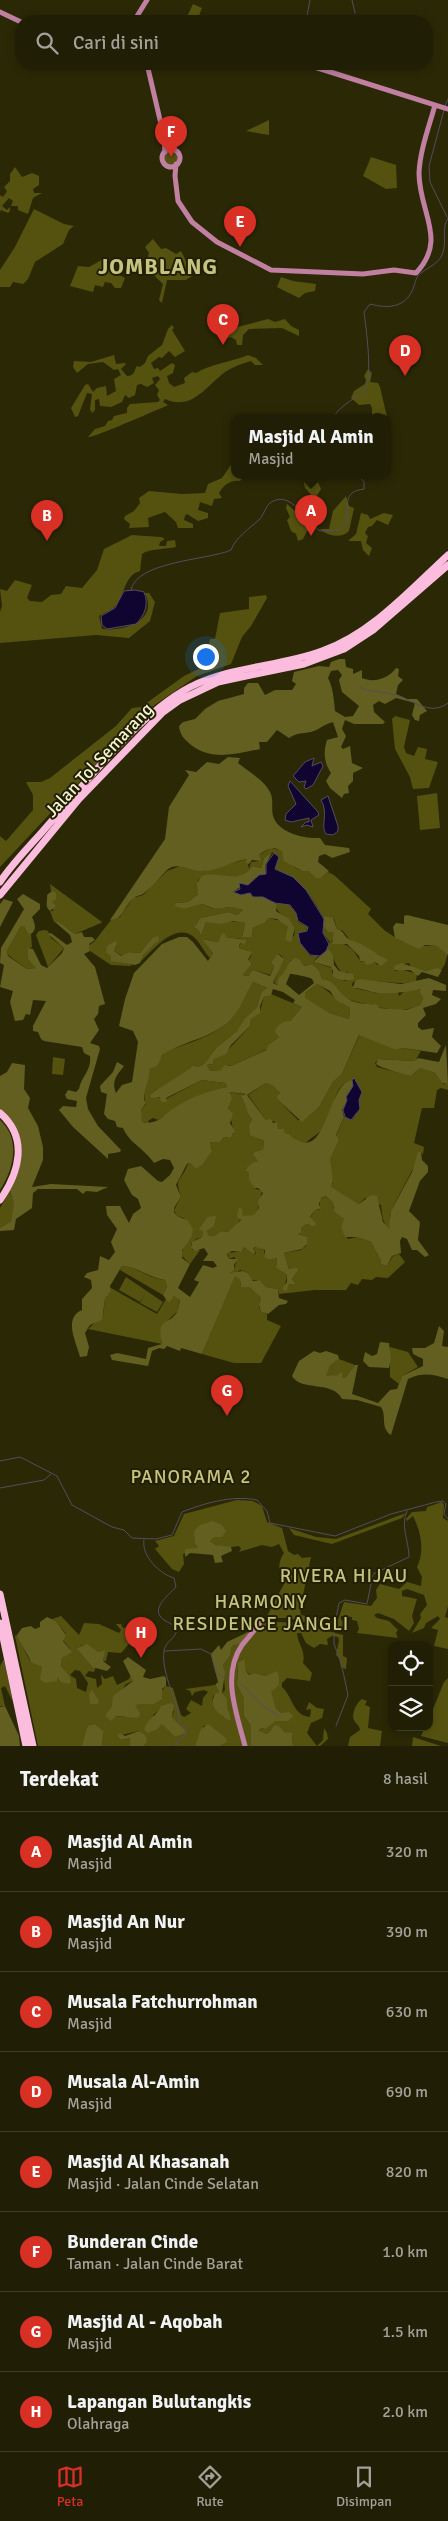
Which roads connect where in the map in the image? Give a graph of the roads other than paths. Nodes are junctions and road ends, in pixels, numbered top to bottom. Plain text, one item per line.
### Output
1 (147, 0) edge
2 (0, 12) edge
3 (138, 15) edge
4 (15, 19) edge
5 (148, 70) edge
6 (326, 70) edge
7 (438, 105) junction
8 (448, 107) edge
9 (164, 137) junction
10 (173, 149) junction
11 (165, 152) junction
12 (166, 164) junction
13 (176, 164) junction
14 (175, 176) junction
15 (448, 556) edge
16 (448, 565) edge
17 (0, 882) edge
18 (0, 894) edge
19 (0, 1113) edge
20 (0, 1118) edge
21 (0, 1193) edge
22 (0, 1200) edge
23 (0, 1594) edge
24 (261, 1621) dead end
25 (0, 1622) edge
26 (26, 1746) edge
27 (33, 1746) edge
28 (245, 1746) edge

1 - 3 street
2 - 4 street
5 - 9 street
6 - 7 street
7 - 8 street
7 - 14 street
9 - 10 street
9 - 11 street
10 - 11 street
10 - 13 street
11 - 12 street
12 - 13 street
12 - 14 street
13 - 14 street
15 - 17 highway, Jalan Tol Semarang
16 - 18 highway, Jalan Tol Semarang
19 - 22 highway
20 - 21 highway
23 - 27 highway
24 - 28 street
25 - 26 highway

